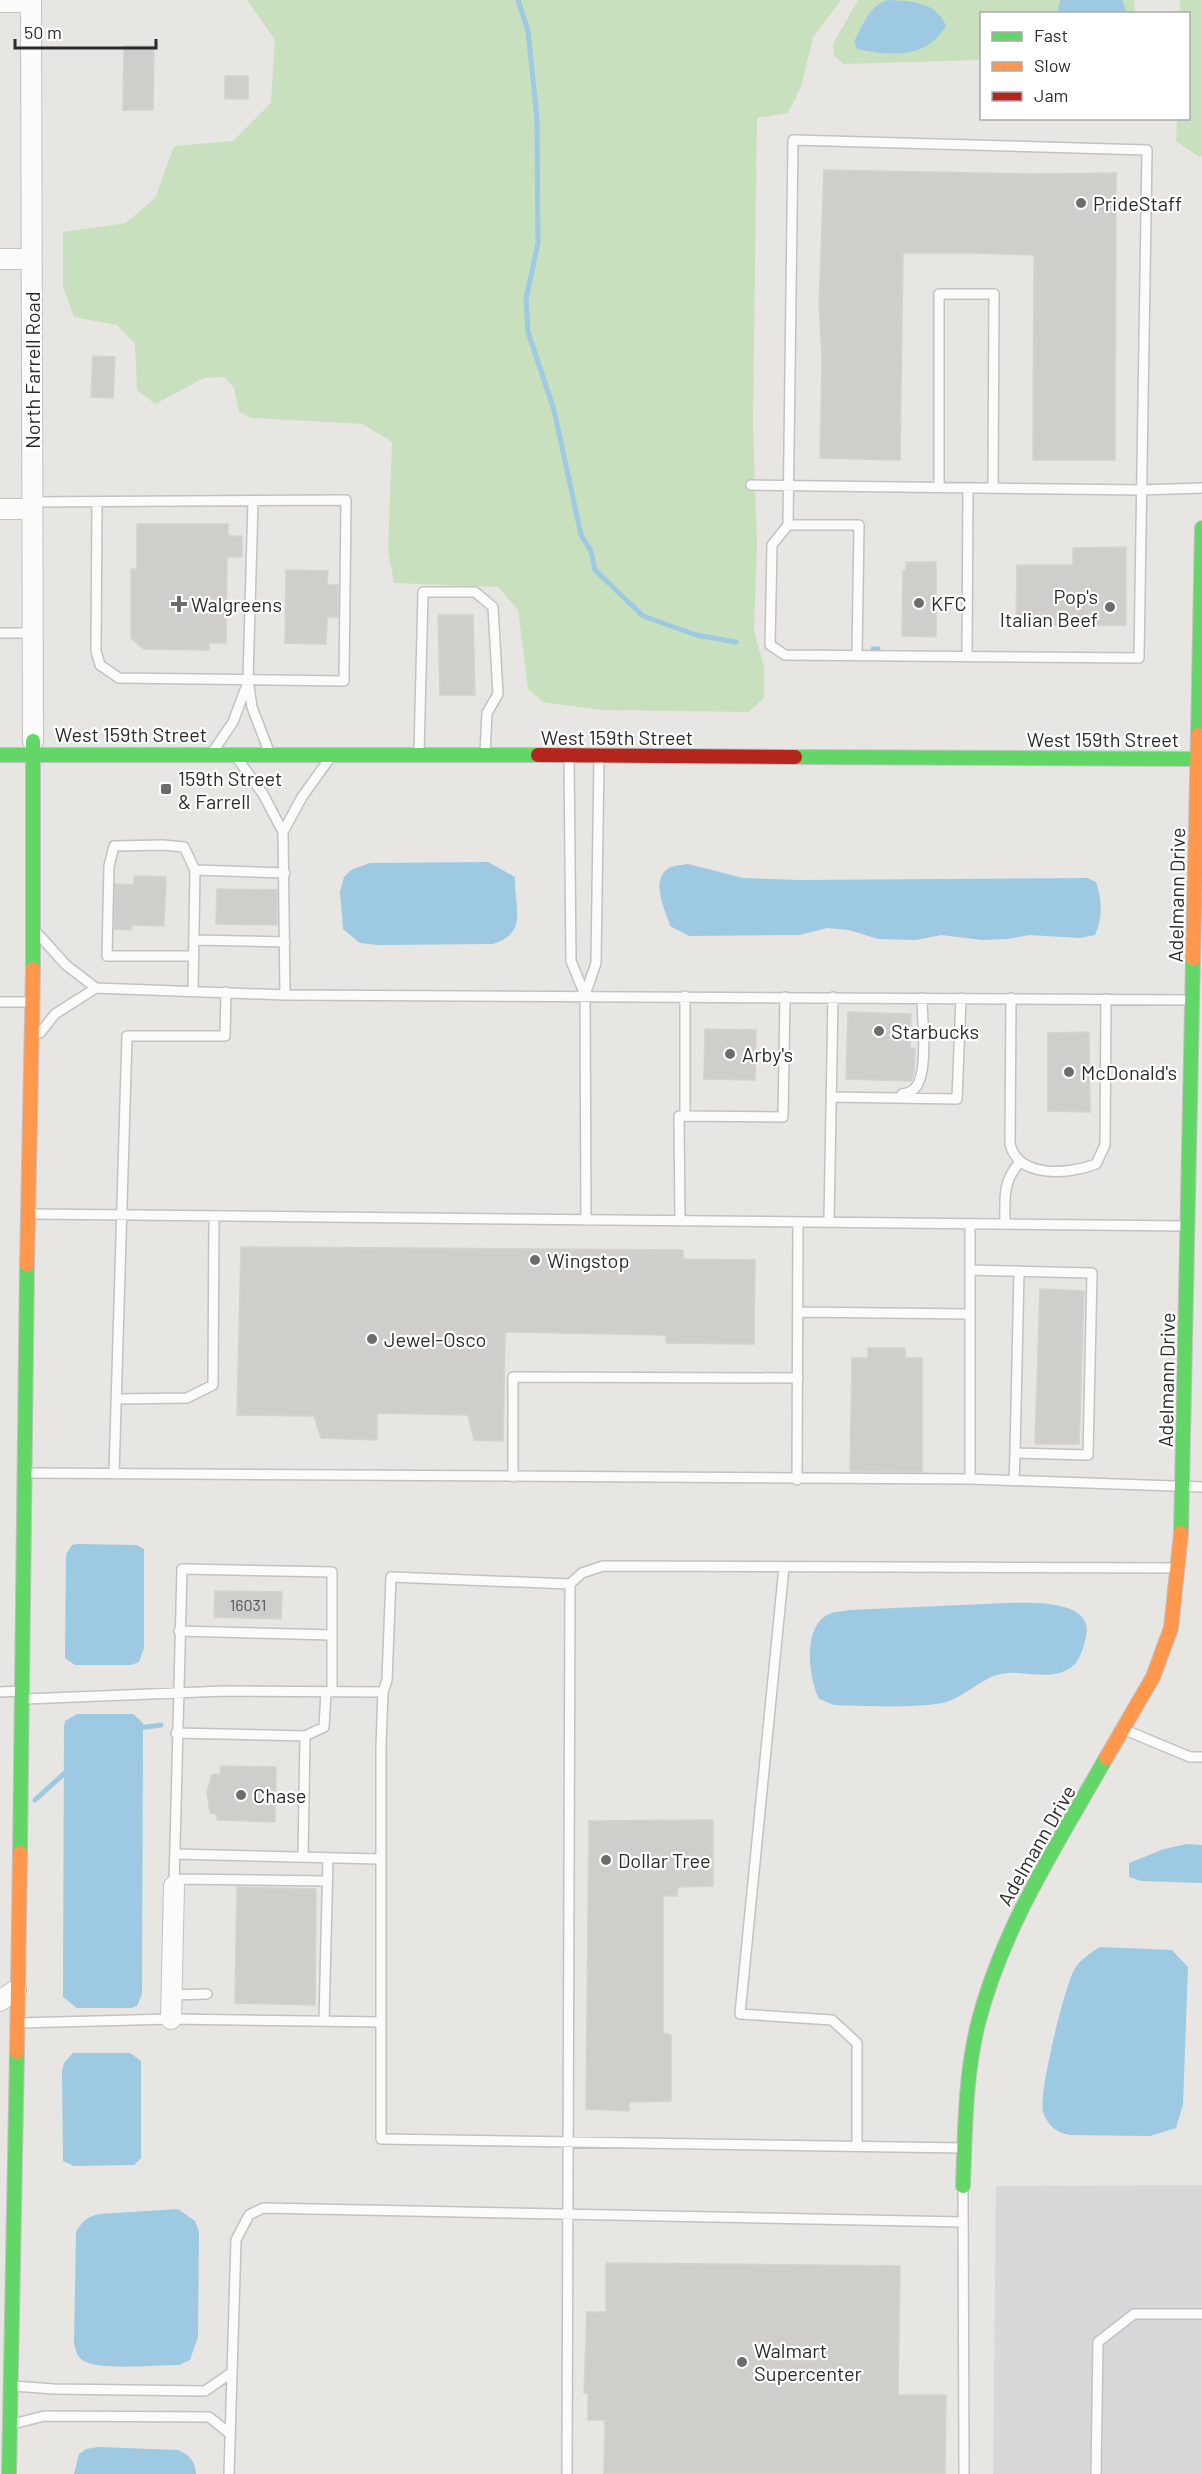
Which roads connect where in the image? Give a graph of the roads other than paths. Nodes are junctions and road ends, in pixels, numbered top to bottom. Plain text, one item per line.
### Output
1 (31, 1) edge
2 (0, 2) edge
3 (0, 259) edge
4 (32, 259) junction
5 (751, 484) dead end
6 (788, 485) junction
7 (939, 487) junction
8 (968, 488) junction
9 (993, 488) junction
10 (1202, 488) edge
11 (1142, 490) junction
12 (253, 501) junction
13 (97, 502) junction
14 (32, 506) junction
15 (0, 509) edge
16 (788, 525) junction
17 (1202, 528) edge
18 (0, 633) edge
19 (32, 633) junction
20 (857, 656) junction
21 (967, 657) junction
22 (248, 680) junction
23 (33, 748) junction
24 (211, 753) junction
25 (234, 753) junction
26 (270, 754) junction
27 (333, 754) junction
28 (0, 755) edge
29 (418, 755) junction
30 (485, 755) junction
31 (569, 756) junction
32 (599, 756) junction
33 (1200, 759) edge
34 (283, 832) junction
35 (195, 870) junction
36 (285, 873) junction
37 (34, 929) junction
38 (194, 940) junction
39 (285, 942) junction
40 (194, 956) junction
41 (96, 988) junction
42 (194, 991) junction
43 (226, 992) junction
44 (285, 995) junction
45 (585, 995) junction
46 (685, 996) junction
47 (785, 997) junction
48 (833, 997) junction
49 (922, 998) junction
50 (961, 998) junction
51 (1011, 998) junction
52 (1106, 999) junction
53 (1194, 1000) junction
54 (0, 1002) edge
55 (33, 1002) junction
56 (33, 1042) junction
57 (832, 1097) junction
58 (888, 1097) junction
59 (1197, 1099) edge
60 (685, 1115) junction
61 (1019, 1163) junction
62 (27, 1214) junction
63 (120, 1215) junction
64 (214, 1216) junction
65 (586, 1220) junction
66 (680, 1221) junction
67 (798, 1222) junction
68 (829, 1222) junction
69 (970, 1224) junction
70 (1005, 1224) junction
71 (1188, 1226) junction
72 (970, 1270) junction
73 (1019, 1271) junction
74 (798, 1312) junction
75 (970, 1314) junction
76 (798, 1378) junction
77 (116, 1399) junction
78 (1015, 1453) junction
79 (25, 1473) junction
80 (114, 1474) junction
81 (513, 1477) junction
82 (970, 1479) junction
83 (797, 1480) junction
84 (1014, 1481) junction
85 (1183, 1487) junction
86 (1202, 1488) edge
87 (784, 1567) junction
88 (1179, 1568) junction
89 (570, 1584) junction
90 (179, 1630) junction
91 (332, 1635) junction
92 (0, 1692) edge
93 (329, 1692) junction
94 (382, 1692) junction
95 (177, 1694) junction
96 (23, 1695) junction
97 (1125, 1730) junction
98 (176, 1733) junction
99 (305, 1736) junction
100 (1202, 1757) edge
101 (175, 1854) junction
102 (303, 1857) junction
103 (328, 1858) junction
104 (380, 1859) junction
105 (327, 1881) junction
106 (174, 1883) junction
107 (16, 1990) junction
108 (207, 1994) dead end
109 (172, 1995) junction
110 (0, 2001) edge
111 (171, 2019) junction
112 (324, 2021) junction
113 (380, 2022) junction
114 (15, 2023) junction
115 (7, 2048) edge
116 (570, 2142) junction
117 (857, 2146) junction
118 (965, 2148) junction
119 (963, 2186) joint
120 (570, 2212) junction
121 (963, 2222) junction
122 (1202, 2314) edge
123 (231, 2373) junction
124 (11, 2386) junction
125 (10, 2425) junction
126 (229, 2433) junction
127 (9, 2474) edge
128 (229, 2474) edge
129 (567, 2474) edge
130 (964, 2474) edge
131 (1096, 2474) edge

1 - 2 street
1 - 4 street, North Farrell Road
3 - 4 street
4 - 14 street, North Farrell Road
5 - 6 lane
6 - 7 lane
6 - 11 lane
6 - 16 lane
7 - 8 lane
7 - 9 lane
8 - 9 lane
8 - 21 lane
9 - 11 lane
10 - 11 lane
11 - 21 lane
12 - 13 lane
12 - 22 lane
12 - 22 lane
13 - 14 lane
13 - 22 lane
14 - 15 street
14 - 19 street, North Farrell Road
16 - 20 lane
16 - 20 lane
17 - 33 street, Adelmann Drive
18 - 19 lane
19 - 23 street, North Farrell Road
20 - 21 lane
22 - 24 lane
22 - 26 lane
23 - 24 street, West 159th Street
23 - 28 street, West 159th Street
23 - 37 street
24 - 25 street, West 159th Street
25 - 26 street, West 159th Street
25 - 34 lane
26 - 27 street, West 159th Street
27 - 29 street, West 159th Street
27 - 34 lane
29 - 30 street, West 159th Street
29 - 30 lane
30 - 31 street, West 159th Street
31 - 32 street, West 159th Street
31 - 45 lane
32 - 33 street, West 159th Street
32 - 45 lane
33 - 53 street, Adelmann Drive
34 - 36 lane
35 - 36 lane
35 - 38 lane
35 - 40 lane
36 - 39 lane
37 - 41 lane
37 - 55 street
38 - 39 lane
38 - 40 lane
39 - 44 lane
40 - 42 lane
41 - 42 lane
41 - 56 lane
42 - 43 lane
43 - 44 lane
43 - 63 lane
44 - 45 lane
45 - 46 lane
45 - 65 lane
46 - 47 lane
46 - 60 lane
47 - 48 lane
47 - 60 lane
48 - 49 lane
48 - 57 lane
49 - 50 lane
49 - 58 lane
50 - 51 lane
50 - 58 lane
51 - 52 lane
51 - 61 lane
52 - 53 lane
52 - 61 lane
53 - 59 street, Adelmann Drive
54 - 55 lane
55 - 56 street
56 - 62 street
57 - 58 lane
57 - 68 lane
59 - 71 street, Adelmann Drive
60 - 66 lane
61 - 70 lane
62 - 63 lane
62 - 79 street
63 - 64 lane
63 - 77 lane
64 - 65 lane
64 - 77 lane
65 - 66 lane
66 - 67 lane
67 - 68 lane
67 - 74 lane
68 - 69 lane
69 - 70 lane
69 - 72 lane
70 - 71 lane
71 - 85 street, Adelmann Drive
72 - 73 lane
72 - 75 lane
73 - 78 lane
73 - 78 lane
74 - 75 lane
74 - 76 lane
75 - 82 lane
76 - 81 lane
76 - 83 lane
77 - 80 lane
78 - 84 lane
79 - 80 lane
79 - 96 street
80 - 81 lane
81 - 83 lane
82 - 83 lane
82 - 84 lane
84 - 85 lane
85 - 86 lane
85 - 88 street, Adelmann Drive
87 - 88 lane
87 - 89 lane
87 - 117 lane
88 - 97 street, Adelmann Drive
89 - 94 lane
89 - 116 lane
90 - 91 lane
90 - 91 lane
90 - 95 lane
91 - 93 lane
92 - 96 lane
93 - 94 lane
93 - 95 lane
93 - 99 lane
94 - 104 lane
95 - 96 lane
95 - 98 lane
96 - 107 street
97 - 100 lane
97 - 118 street, Adelmann Drive
98 - 99 lane
98 - 101 lane
99 - 102 lane
101 - 102 lane
101 - 106 lane
102 - 103 lane
103 - 104 lane
103 - 105 lane
104 - 113 lane
105 - 106 lane
105 - 112 lane
106 - 109 street
107 - 110 street
107 - 114 street
108 - 109 lane
109 - 111 street
111 - 112 lane
111 - 114 lane
112 - 113 lane
113 - 116 lane
114 - 115 street
115 - 124 street
116 - 117 lane
116 - 120 lane
117 - 118 lane
118 - 119 street, Adelmann Drive
119 - 121 lane
120 - 121 lane
120 - 123 lane
120 - 129 lane
121 - 130 lane
122 - 131 lane
123 - 124 lane
123 - 126 lane
124 - 125 street
125 - 126 lane
125 - 127 street
126 - 128 lane

